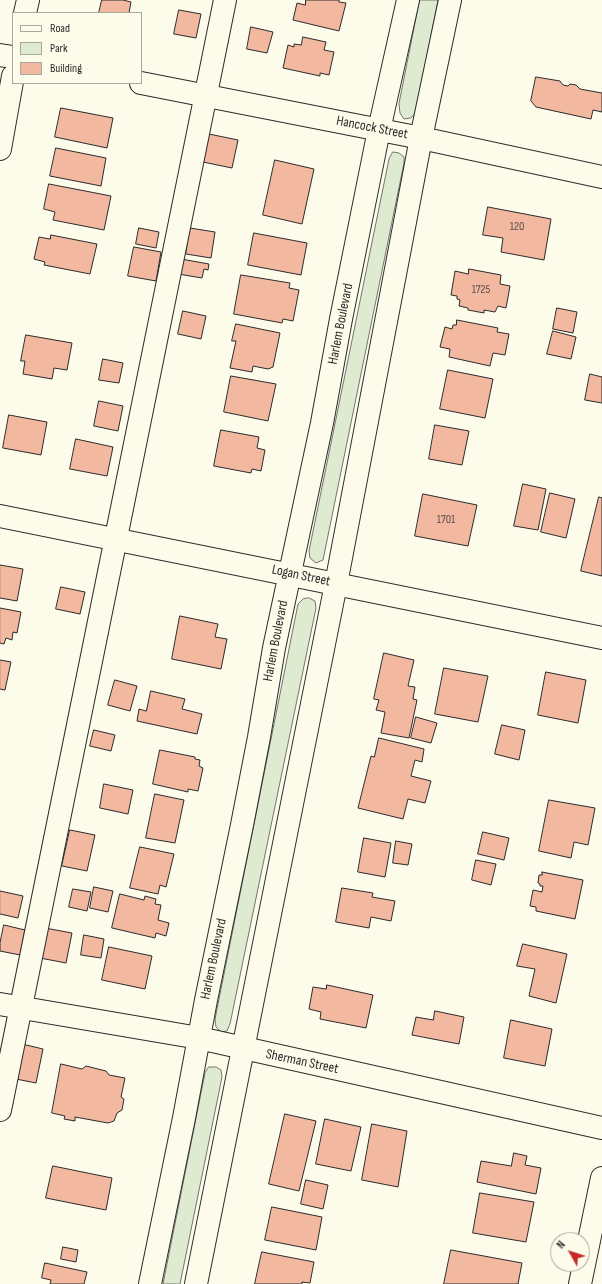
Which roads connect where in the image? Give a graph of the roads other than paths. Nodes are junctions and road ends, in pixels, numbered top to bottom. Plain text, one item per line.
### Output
1 (28, 0) edge
2 (225, 0) edge
3 (408, 0) edge
4 (450, 0) edge
5 (25, 12) edge
6 (0, 55) edge
7 (12, 58) edge
8 (12, 82) edge
9 (142, 83) edge
10 (206, 96) junction
11 (379, 130) junction
12 (421, 138) junction
13 (0, 149) edge
14 (602, 177) edge
15 (0, 516) edge
16 (116, 539) junction
17 (289, 574) junction
18 (336, 584) junction
19 (602, 638) edge
20 (10, 1006) edge
21 (199, 1038) junction
22 (244, 1049) junction
23 (0, 1110) edge
24 (602, 1128) edge
25 (602, 1178) edge
26 (150, 1284) edge
27 (196, 1284) edge
28 (580, 1284) edge

1 - 5 street
2 - 10 street
3 - 11 street, Harlem Boulevard
4 - 12 street
6 - 7 street
8 - 13 street
9 - 10 street, Hancock Street
10 - 11 street, Hancock Street
10 - 16 street
11 - 12 street, Hancock Street
11 - 17 street, Harlem Boulevard
12 - 14 street, Hancock Street
12 - 18 street
15 - 16 street, Logan Street
16 - 17 street, Logan Street
16 - 20 street
17 - 18 street, Logan Street
17 - 21 street, Harlem Boulevard
18 - 19 street, Logan Street
18 - 22 street
20 - 21 street, Sherman Street
20 - 23 street
21 - 22 street, Sherman Street
21 - 26 street, Harlem Boulevard
22 - 24 street, Sherman Street
22 - 27 street
25 - 28 street

